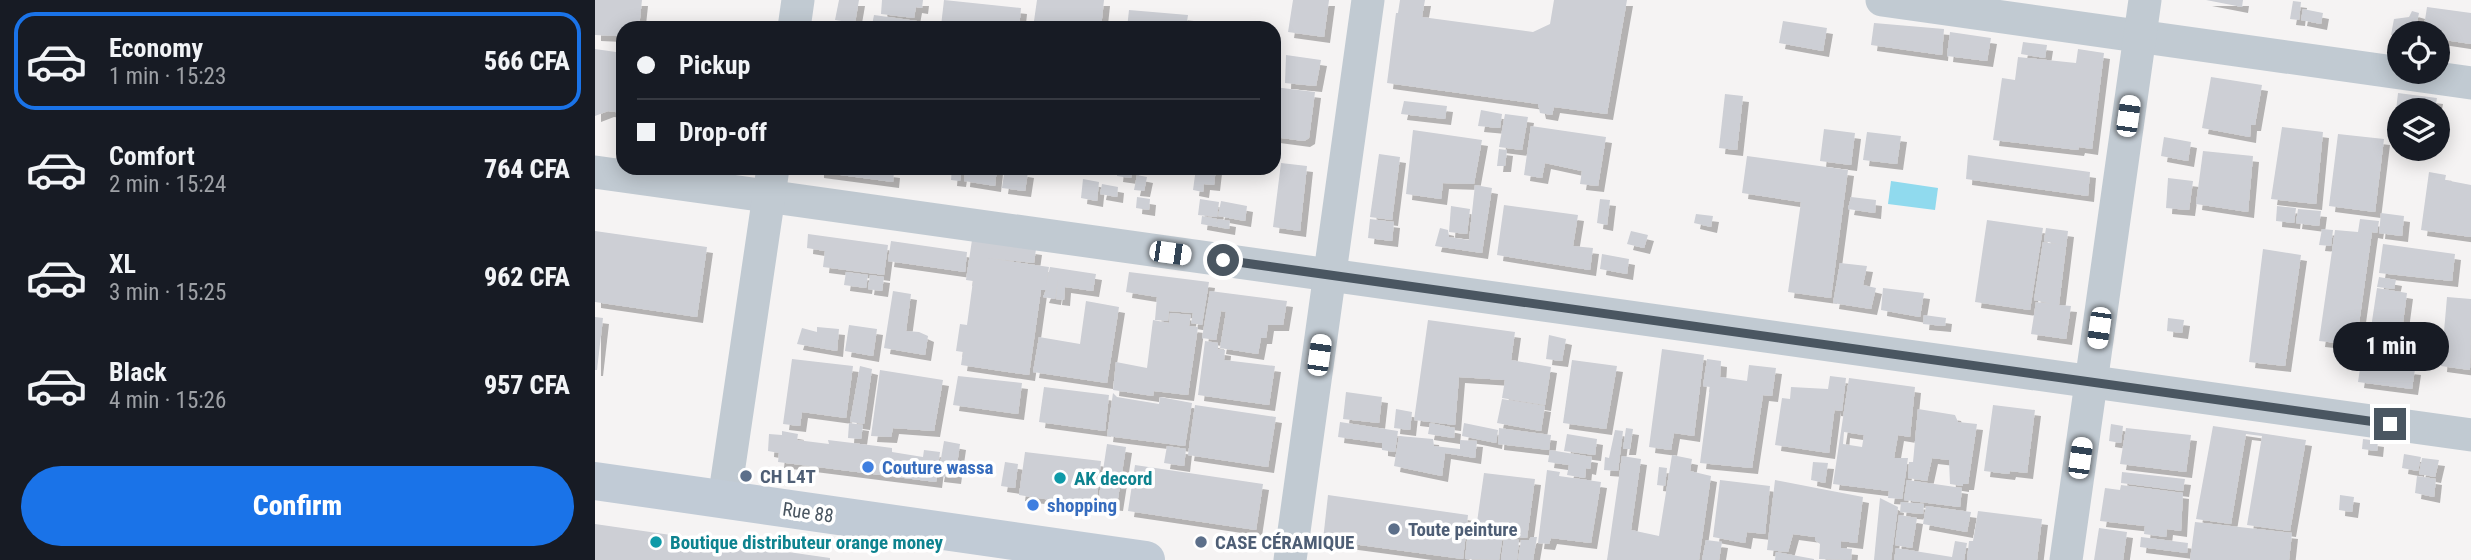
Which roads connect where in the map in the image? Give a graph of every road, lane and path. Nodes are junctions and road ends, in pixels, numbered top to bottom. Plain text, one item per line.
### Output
1 (799, 0) edge
2 (1368, 0) edge
3 (1882, 0) edge
4 (2145, 0) edge
5 (795, 21) edge
6 (2139, 36) junction
7 (2471, 83) edge
8 (595, 172) edge
9 (616, 173) edge
10 (648, 175) edge
11 (771, 182) edge
12 (1330, 275) junction
13 (2091, 382) junction
14 (2471, 435) edge
15 (595, 481) edge
16 (724, 500) junction
17 (1146, 560) edge
18 (1290, 560) edge
19 (2066, 560) edge

1 - 5 street
2 - 12 street
3 - 6 street
4 - 6 street
6 - 7 street
6 - 13 street
8 - 9 street
10 - 11 street
11 - 12 street
11 - 16 street
12 - 13 street
12 - 18 street
13 - 14 street
13 - 19 street
15 - 16 main road, Rue 88
16 - 17 main road, Rue 88

